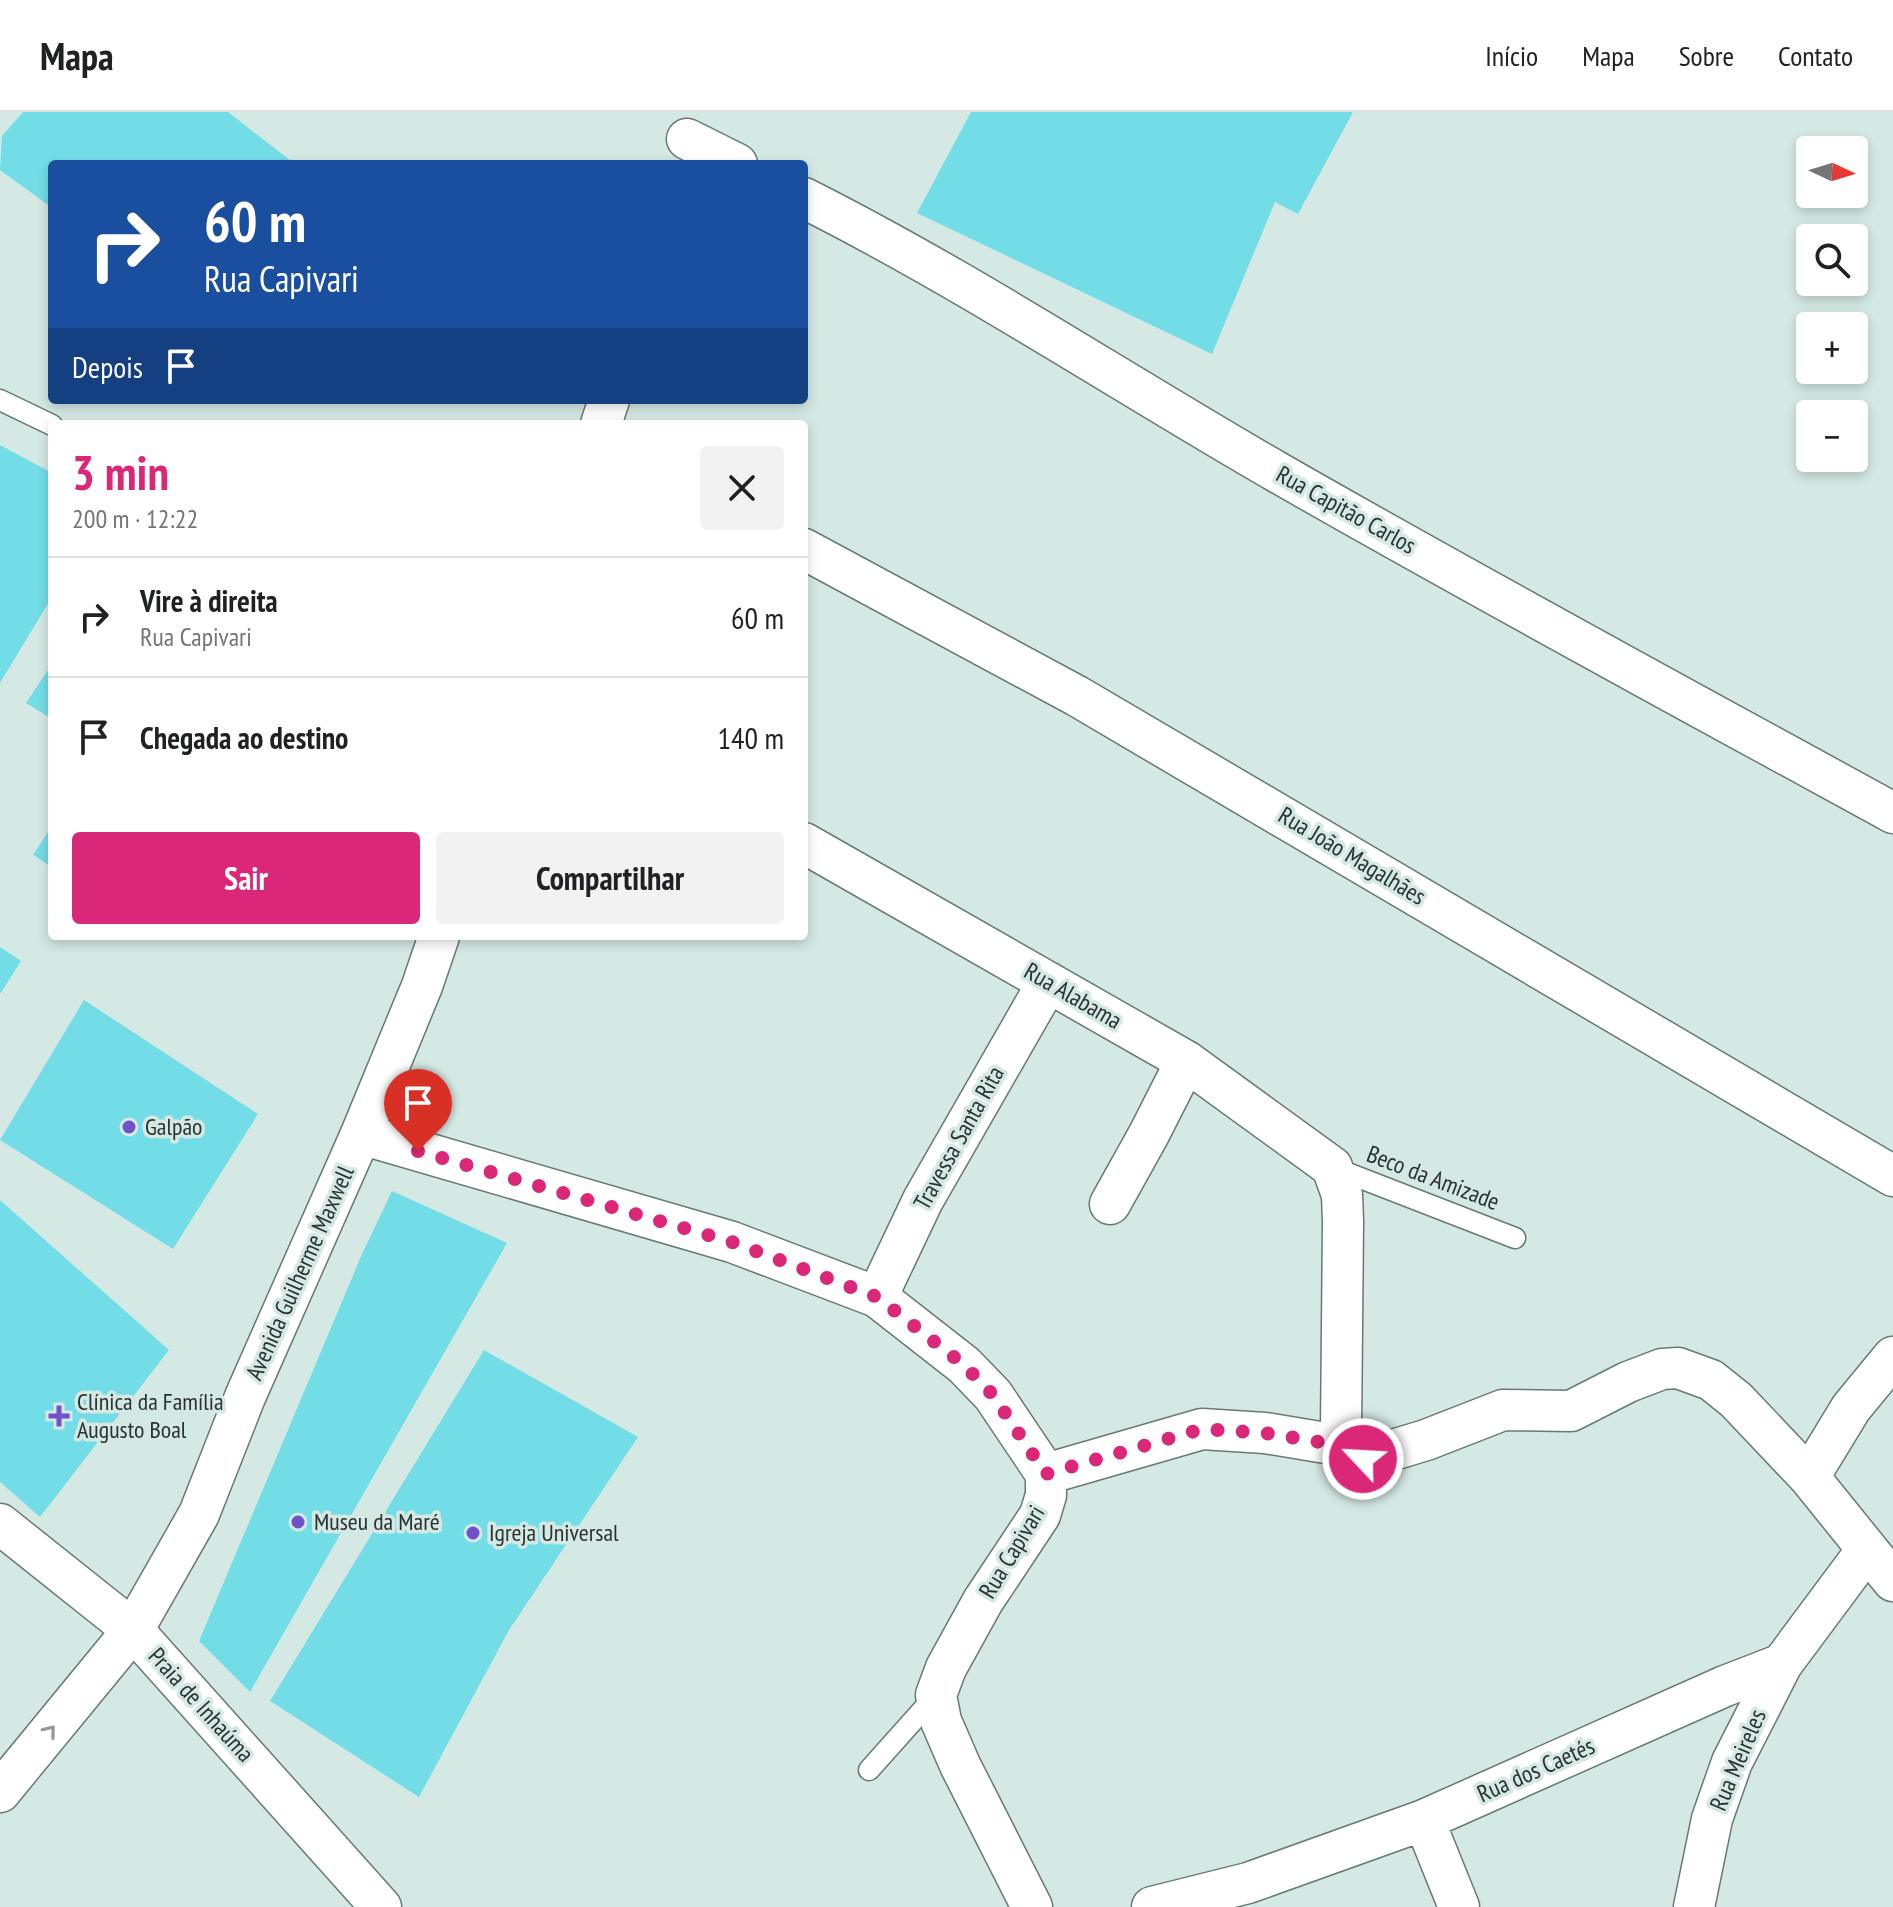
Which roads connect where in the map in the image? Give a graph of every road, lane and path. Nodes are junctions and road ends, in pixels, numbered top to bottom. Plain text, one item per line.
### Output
1 (687, 138) edge
2 (729, 160) edge
3 (808, 200) edge
4 (0, 400) edge
5 (48, 423) edge
6 (808, 551) edge
7 (1893, 813) edge
8 (808, 845) edge
9 (438, 940) edge
10 (1048, 982) junction
11 (1186, 1061) junction
12 (361, 1134) junction
13 (1332, 1167) junction
14 (1893, 1176) edge
15 (1110, 1204) dead end
16 (1515, 1238) dead end
17 (877, 1297) junction
18 (1893, 1357) edge
19 (1344, 1446) junction
20 (1046, 1474) junction
21 (1809, 1477) junction
22 (0, 1524) edge
23 (1866, 1551) junction
24 (1893, 1581) edge
25 (133, 1630) junction
26 (1782, 1664) junction
27 (936, 1695) junction
28 (869, 1770) dead end
29 (0, 1792) edge
30 (1424, 1820) junction
31 (381, 1907) edge
32 (1032, 1907) edge
33 (1152, 1907) edge
34 (1459, 1907) edge
35 (1694, 1907) edge

1 - 2 street
3 - 7 street, Rua Capitão Carlos
4 - 5 lane
6 - 14 street, Rua João Magalhães
8 - 10 street, Rua Alabama
9 - 12 street, Avenida Guilherme Maxwell
10 - 11 street, Rua Alabama
10 - 17 street, Travessa Santa Rita
11 - 13 street, Rua Alabama
11 - 15 street
12 - 17 street, Rua Capivari
12 - 25 street, Avenida Guilherme Maxwell
13 - 16 lane, Beco da Amizade
13 - 19 street
17 - 20 street, Rua Capivari
18 - 21 street
19 - 20 street
19 - 21 street
20 - 27 street, Rua Capivari
21 - 23 street
22 - 25 street, Praia de Inhaúma
23 - 24 street
23 - 26 street
29 -> 25 street, Avenida Guilherme Maxwell
25 - 31 street, Praia de Inhaúma
26 - 30 street, Rua dos Caetés
26 - 35 street, Rua Meireles
27 - 28 lane
27 - 32 street
30 - 33 street, Rua dos Caetés
30 - 34 street

